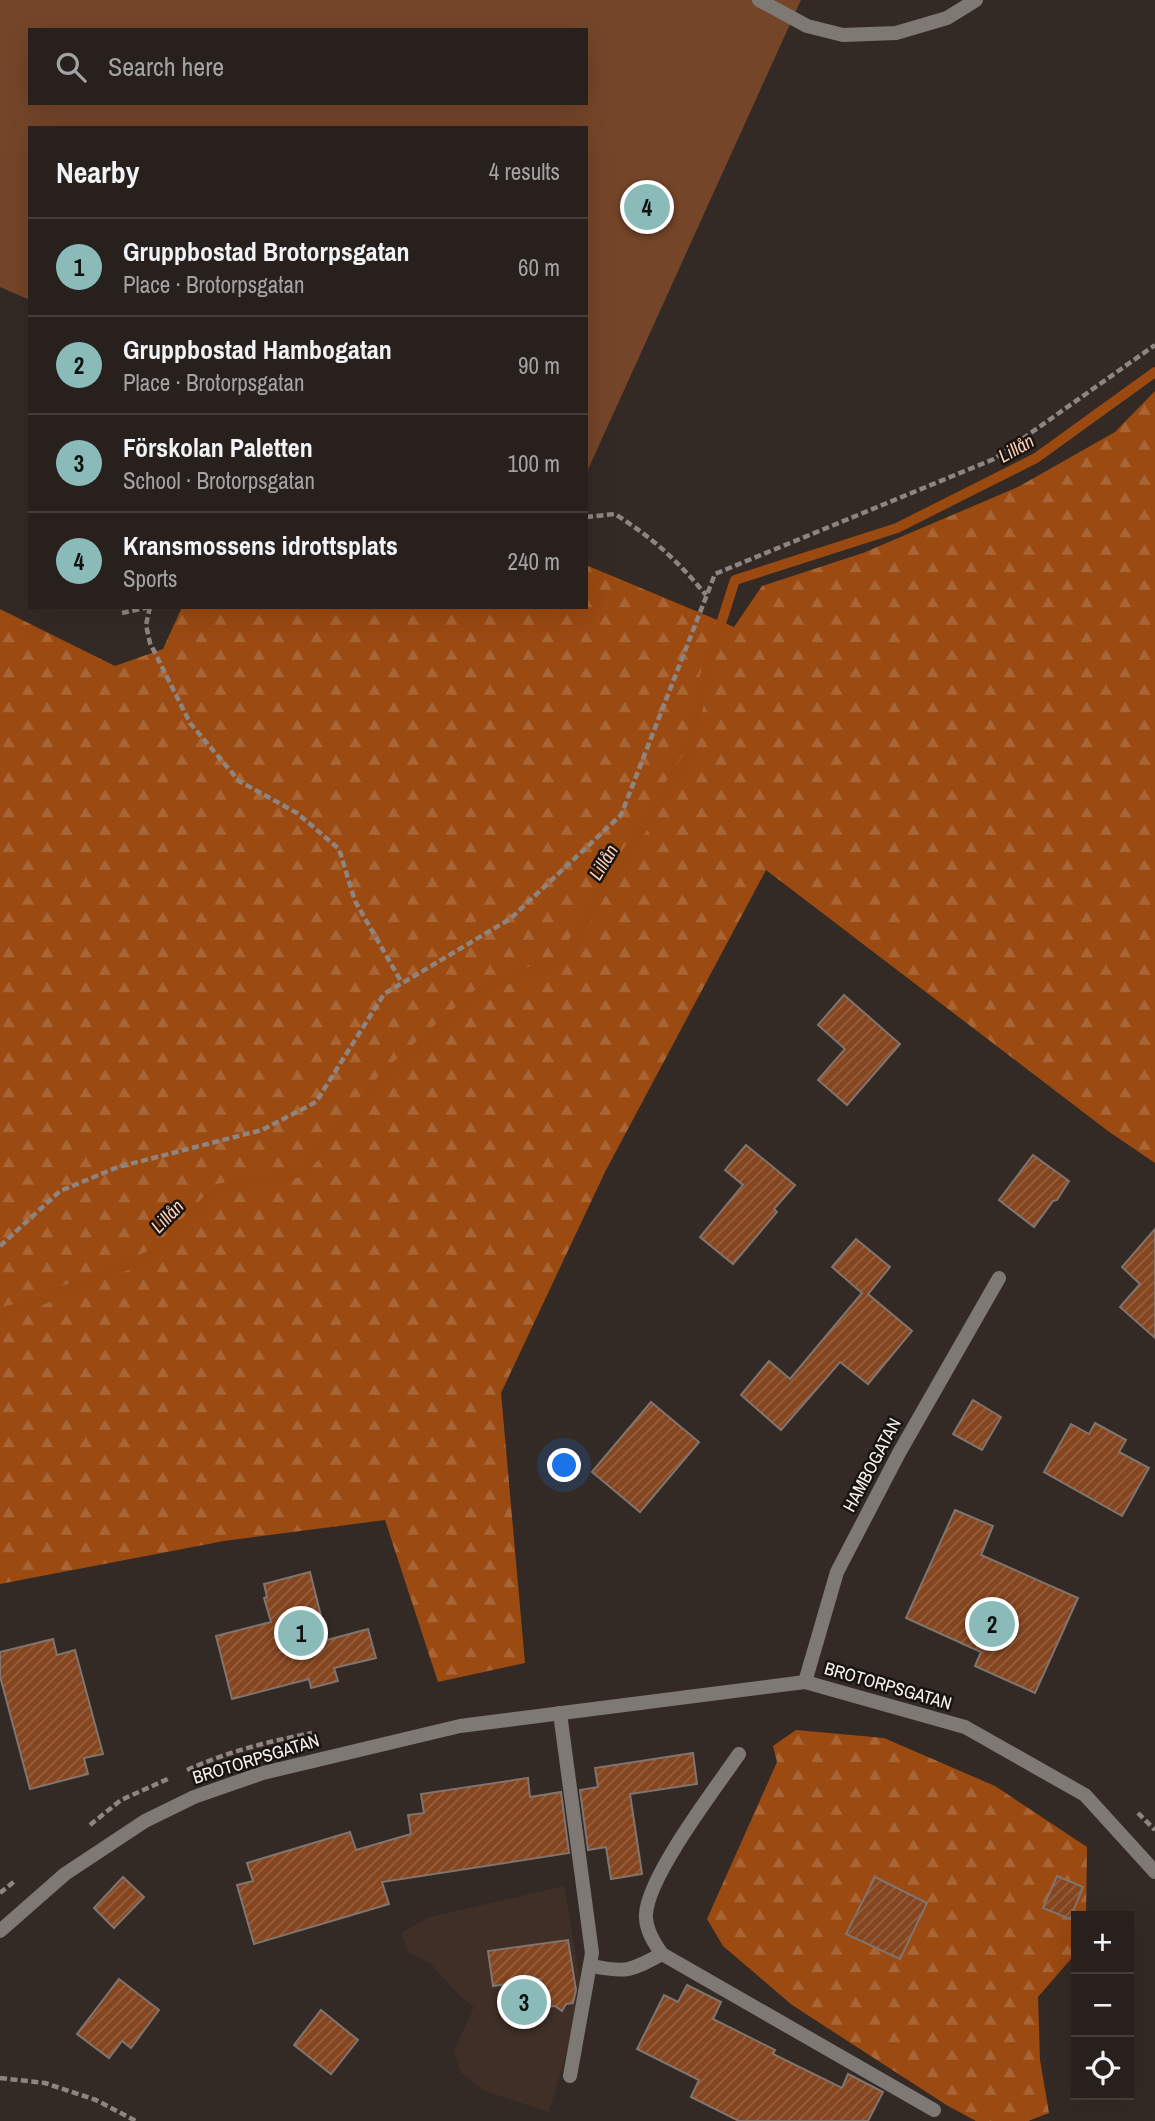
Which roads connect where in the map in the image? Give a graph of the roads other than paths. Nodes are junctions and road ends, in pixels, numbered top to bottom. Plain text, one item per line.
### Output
1 (759, 0) edge
2 (976, 0) edge
3 (999, 1278) dead end
4 (805, 1682) junction
5 (560, 1713) junction
6 (739, 1754) dead end
7 (1155, 1872) edge
8 (0, 1931) edge
9 (662, 1954) junction
10 (592, 1966) junction
11 (570, 2076) dead end
12 (933, 2110) dead end

1 - 2 street
3 - 4 street, HAMBOGATAN
4 - 5 street, BROTORPSGATAN
4 - 7 street, BROTORPSGATAN
5 - 8 street, BROTORPSGATAN
5 - 10 street
6 - 9 street
9 - 10 street
9 - 12 street
10 - 11 street

